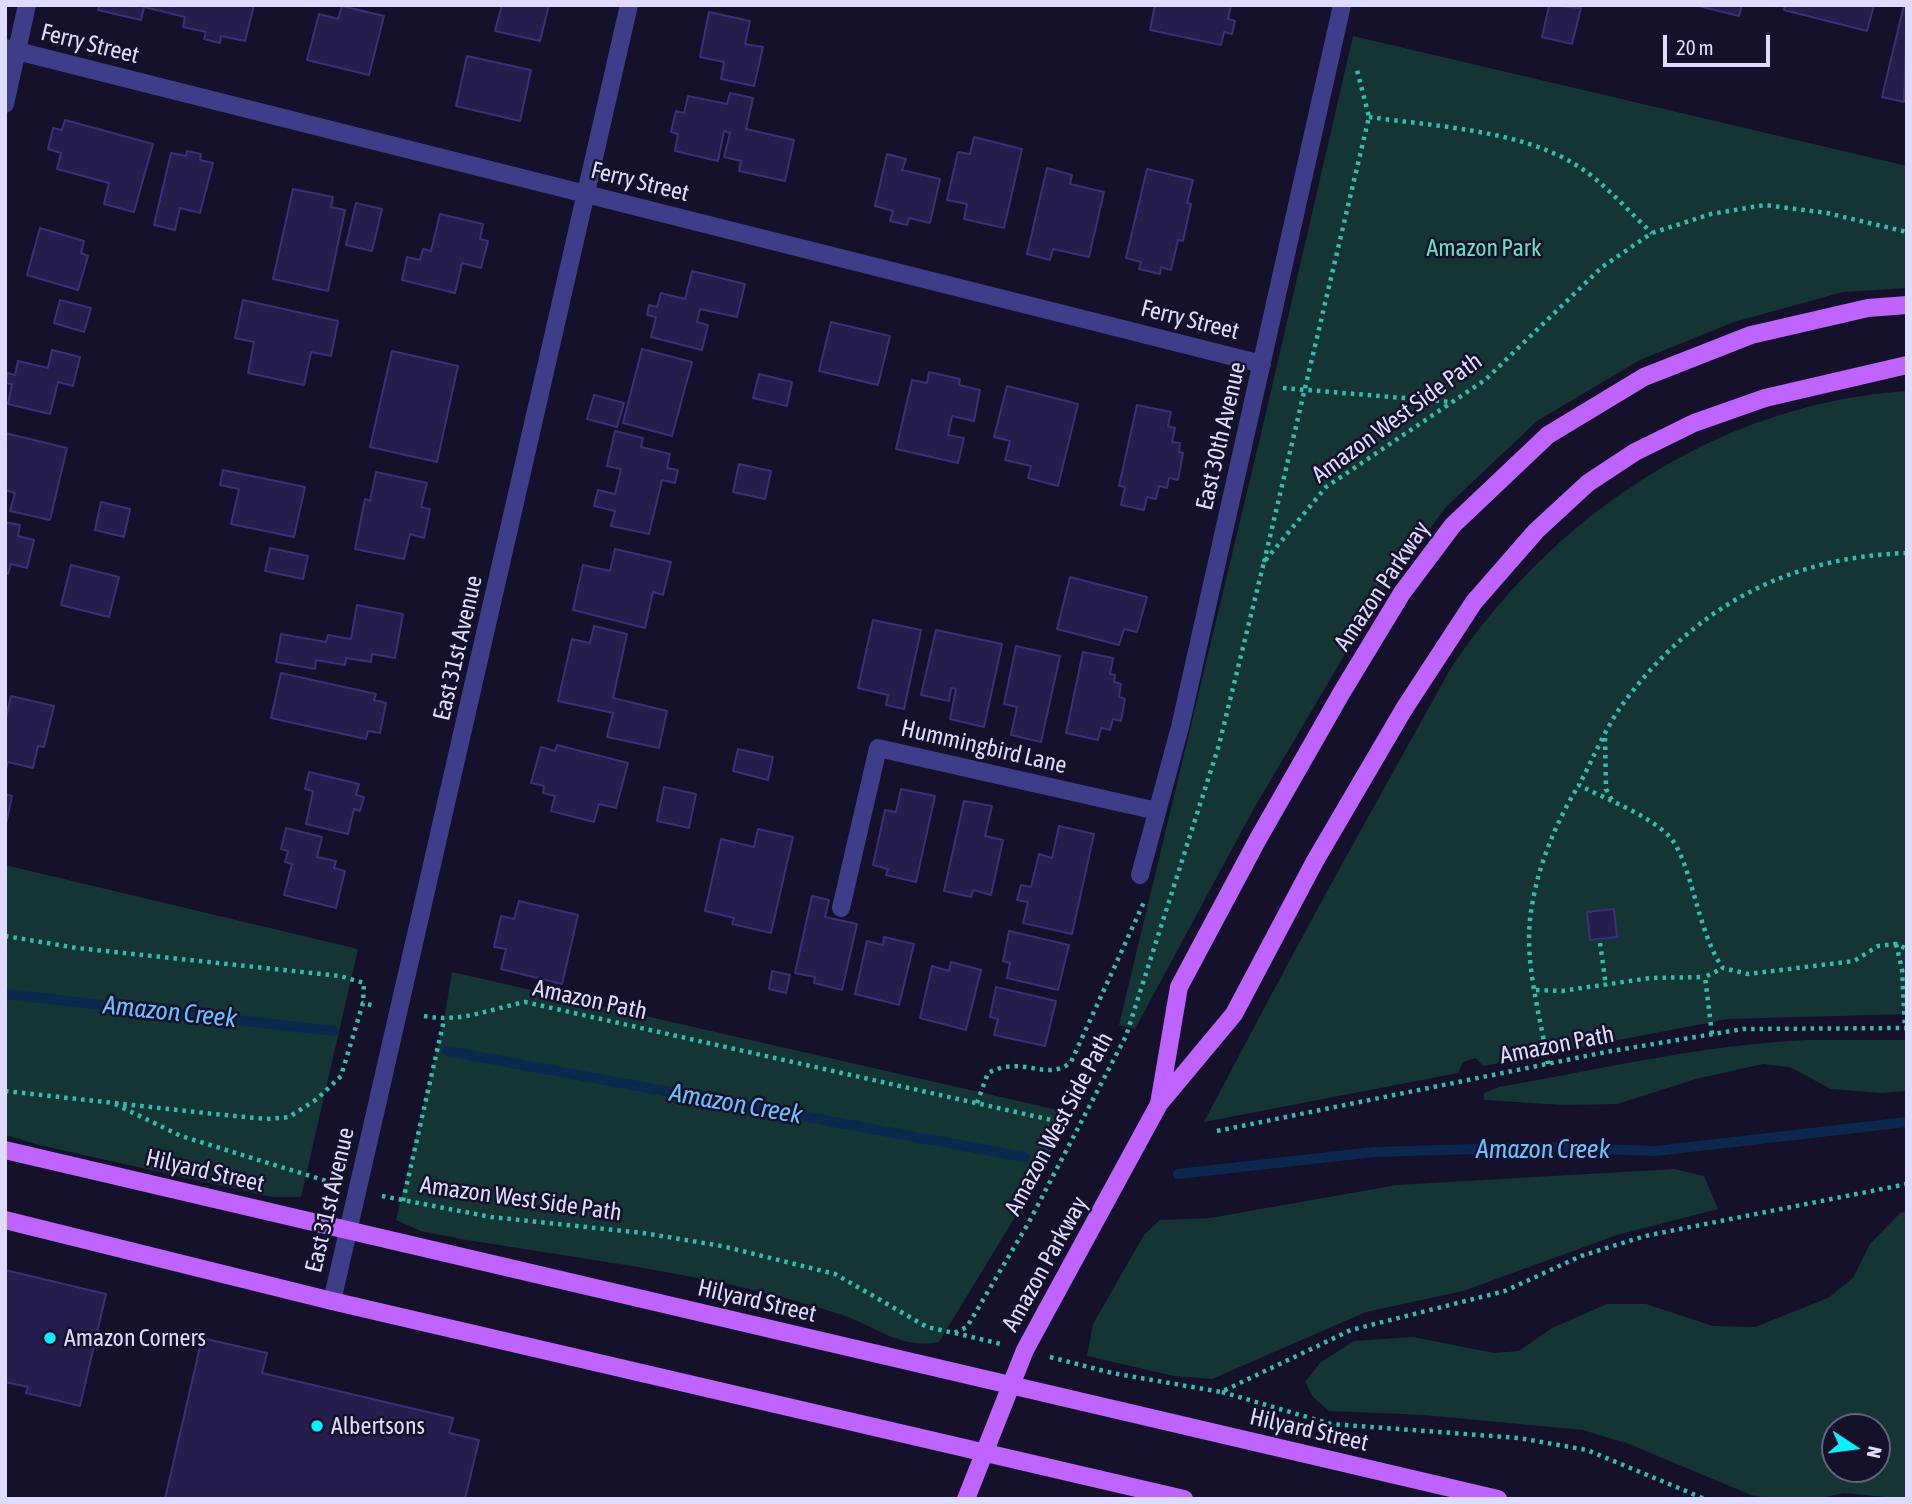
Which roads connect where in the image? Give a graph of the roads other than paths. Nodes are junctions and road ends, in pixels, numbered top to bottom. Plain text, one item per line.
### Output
1 (27, 5) edge
2 (629, 5) edge
3 (1342, 5) edge
4 (11, 49) edge
5 (5, 104) edge
6 (586, 194) junction
7 (1907, 305) edge
8 (1262, 364) junction
9 (1907, 365) edge
10 (1157, 811) junction
11 (1140, 875) dead end
12 (841, 908) dead end
13 (1159, 1104) junction
14 (5, 1150) edge
15 (5, 1220) edge
16 (348, 1230) junction
17 (332, 1301) junction
18 (1011, 1385) junction
19 (982, 1453) junction
20 (966, 1499) edge
21 (1184, 1499) edge
22 (1498, 1499) edge

1 - 4 street
2 - 6 street, East 31st Avenue
3 - 8 street, East 30th Avenue
4 - 5 street
4 - 6 street, Ferry Street
6 - 8 street, Ferry Street
6 - 16 street, East 31st Avenue
7 - 13 main road, Amazon Parkway
8 - 10 street, East 30th Avenue
9 - 13 main road, Amazon Parkway
10 - 11 street, East 30th Avenue
10 - 12 street, Hummingbird Lane
13 - 18 main road, Amazon Parkway
14 - 16 main road, Hilyard Street
15 - 17 main road
16 - 17 street, East 31st Avenue
16 - 18 main road, Hilyard Street
17 - 19 main road
18 - 19 main road, Amazon Parkway
18 - 22 main road, Hilyard Street
19 - 20 main road
19 - 21 main road

